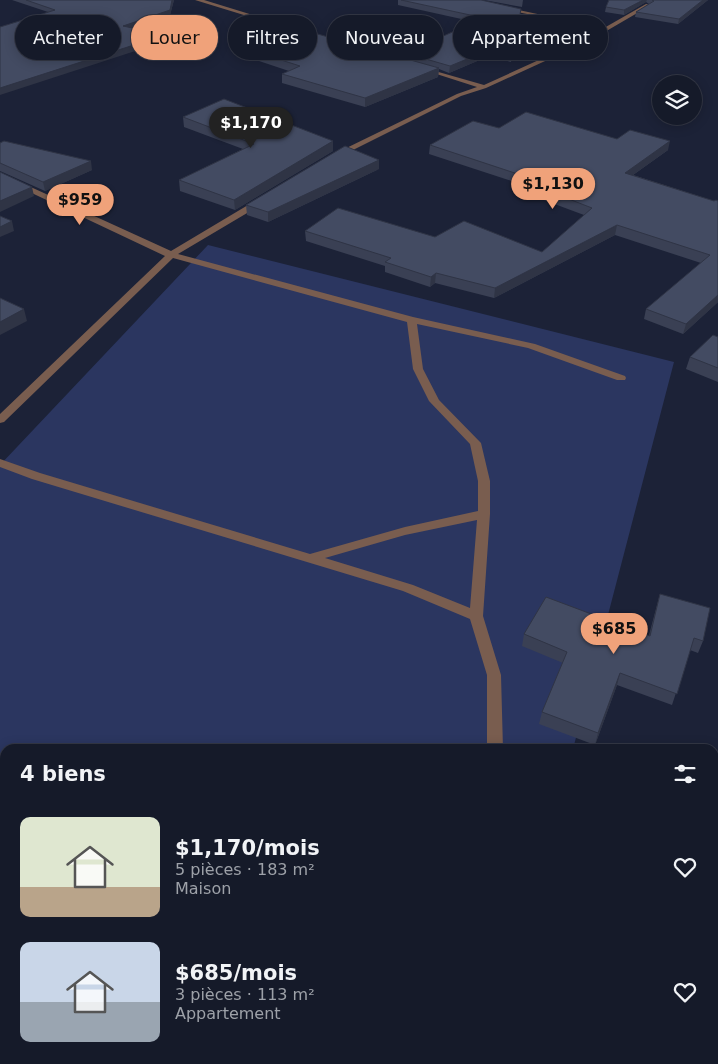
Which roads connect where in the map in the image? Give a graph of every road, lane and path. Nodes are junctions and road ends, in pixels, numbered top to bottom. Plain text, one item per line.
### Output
1 (198, 0) edge
2 (648, 5) edge
3 (497, 6) edge
4 (536, 15) edge
5 (608, 27) edge
6 (327, 39) edge
7 (541, 60) edge
8 (418, 66) edge
9 (484, 86) junction
10 (328, 160) edge
11 (0, 175) edge
12 (270, 195) edge
13 (171, 256) junction
14 (412, 320) junction
15 (620, 378) dead end
16 (0, 420) edge
17 (0, 463) edge
18 (484, 514) junction
19 (311, 558) junction
20 (476, 616) junction
21 (495, 744) edge

1 - 6 street
2 - 5 street
3 - 4 street
7 - 9 street
8 - 9 street
9 - 10 street
11 - 13 street
12 - 13 street
13 - 14 street
13 - 16 street
14 - 15 street
14 - 18 street
17 - 19 street
18 - 19 street
18 - 20 street
19 - 20 street
20 - 21 street

